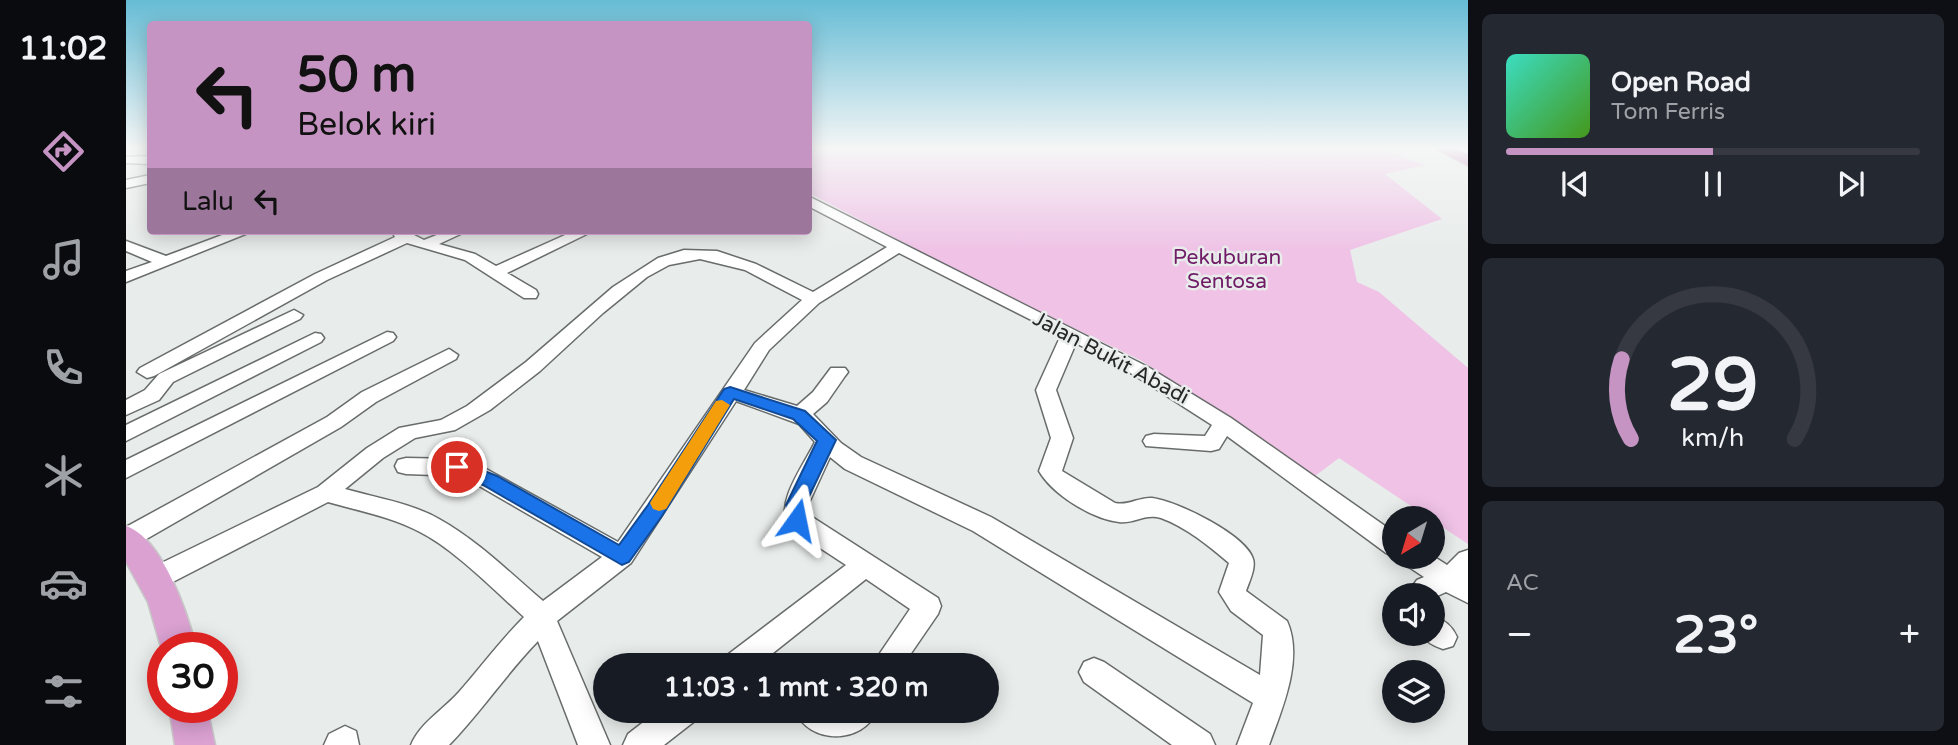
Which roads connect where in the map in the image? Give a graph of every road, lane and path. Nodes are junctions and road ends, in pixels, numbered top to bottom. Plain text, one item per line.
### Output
1 (812, 202) edge
2 (236, 235) edge
3 (398, 235) edge
4 (402, 235) edge
5 (450, 235) edge
6 (577, 235) edge
7 (424, 245) junction
8 (126, 246) edge
9 (899, 246) junction
10 (166, 262) junction
11 (496, 272) junction
12 (126, 277) edge
13 (530, 294) dead end
14 (813, 299) junction
15 (294, 315) dead end
16 (1071, 333) junction
17 (387, 337) dead end
18 (315, 338) dead end
19 (449, 355) dead end
20 (147, 372) dead end
21 (838, 372) dead end
22 (730, 392) junction
23 (126, 408) edge
24 (799, 415) junction
25 (1224, 424) junction
26 (126, 434) edge
27 (827, 440) junction
28 (1154, 441) dead end
29 (406, 466) dead end
30 (126, 470) edge
31 (326, 493) junction
32 (1382, 537) edge
33 (127, 538) edge
34 (622, 556) junction
35 (1468, 560) edge
36 (864, 564) junction
37 (1433, 569) edge
38 (156, 578) junction
39 (1458, 585) edge
40 (542, 617) junction
41 (175, 632) edge
42 (753, 653) edge
43 (895, 653) edge
44 (1094, 672) dead end
45 (1271, 698) junction
46 (191, 723) edge
47 (668, 723) edge
48 (827, 723) edge
49 (851, 723) edge
50 (195, 745) edge
51 (427, 745) edge
52 (594, 745) edge
53 (639, 745) edge
54 (1199, 745) edge
55 (1253, 745) edge

1 - 9 street, Jalan Bukit Abadi
2 - 10 street
3 - 20 street
4 - 7 street
5 - 7 street
6 - 11 street
7 - 11 street
8 - 10 street
9 - 14 street
9 - 16 street, Jalan Bukit Abadi
10 - 12 street
11 - 13 street
14 - 22 street
14 - 31 street
15 - 23 street
16 - 25 street, Jalan Bukit Abadi
16 - 45 street
17 - 30 street
18 - 26 street
19 - 33 street
21 - 24 street
22 - 24 street
22 - 34 street
24 - 27 street
25 - 28 street
25 - 32 street, Jalan Bukit Abadi
27 - 36 street
27 - 45 street
29 - 34 street
31 - 38 street
31 - 40 street
33 - 38 main road
34 - 40 street
35 - 39 street
36 - 42 street
36 - 43 street
37 - 39 street
38 - 41 main road
40 - 51 street
40 - 52 street
44 - 54 street
45 - 55 street
46 - 50 main road
47 - 53 street
48 - 49 street

